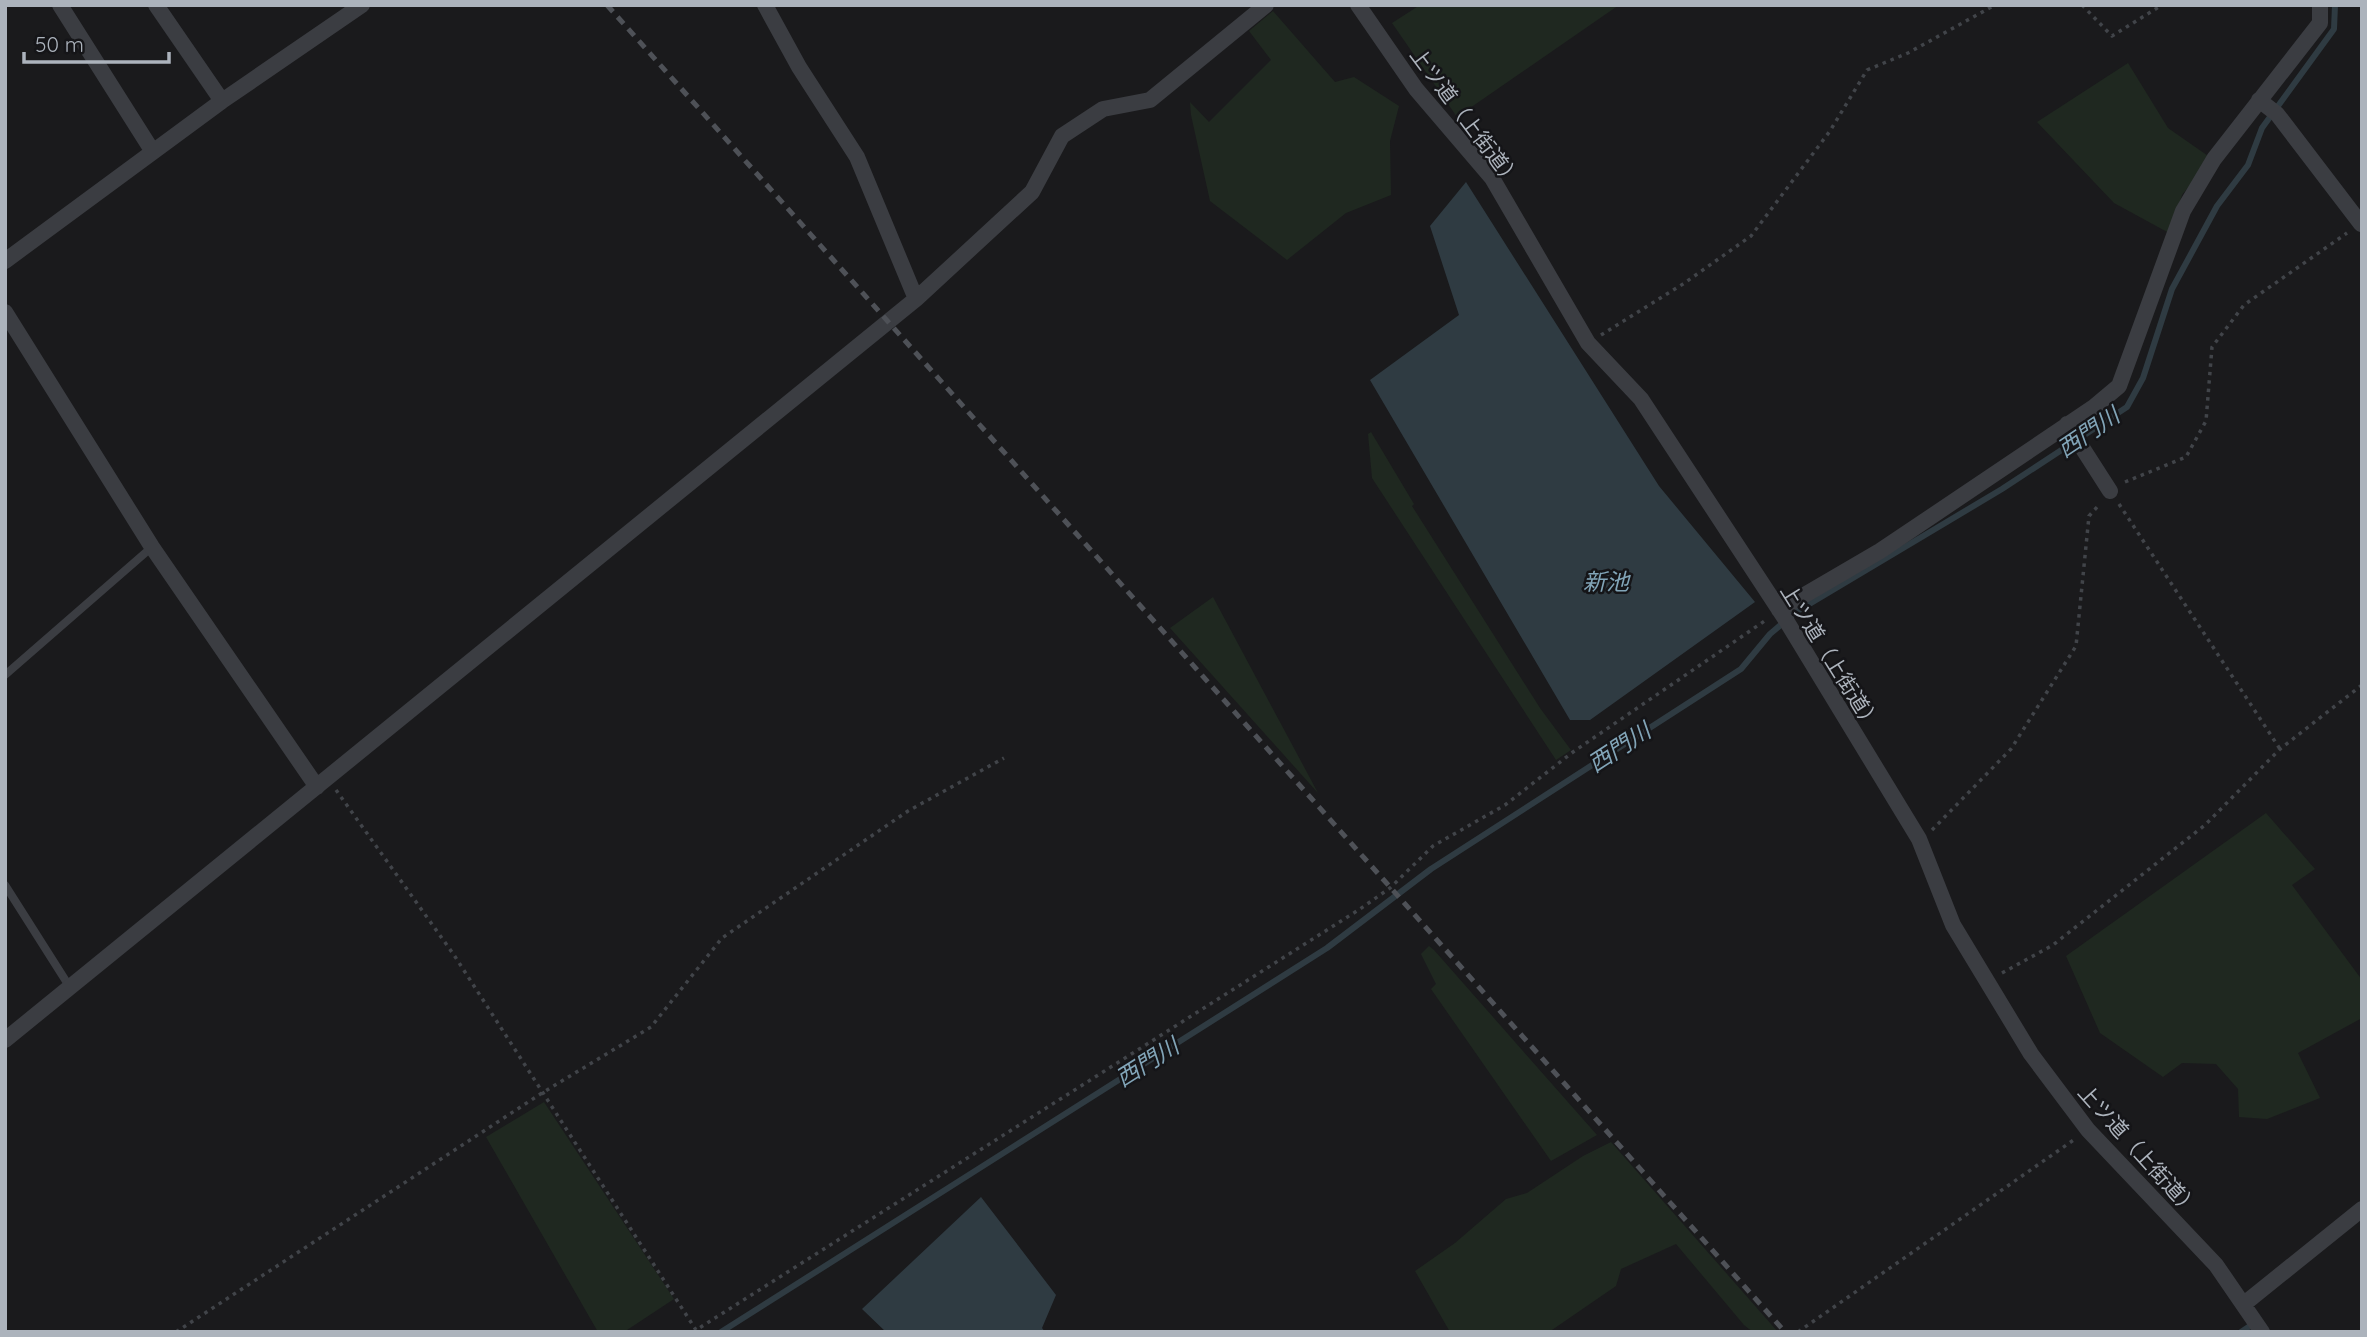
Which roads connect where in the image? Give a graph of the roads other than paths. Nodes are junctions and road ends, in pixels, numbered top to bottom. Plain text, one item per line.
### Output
1 (60, 5) edge
2 (156, 5) edge
3 (362, 5) edge
4 (765, 5) edge
5 (1266, 5) edge
6 (1357, 5) edge
7 (2320, 5) edge
8 (222, 101) junction
9 (2267, 106) junction
10 (153, 152) junction
11 (2361, 224) edge
12 (5, 261) edge
13 (916, 299) junction
14 (5, 312) edge
15 (2073, 433) junction
16 (2110, 491) road end
17 (152, 547) junction
18 (1784, 618) junction
19 (5, 675) edge
20 (321, 782) junction
21 (5, 885) edge
22 (71, 989) junction
23 (5, 1040) edge
24 (2362, 1209) edge
25 (2244, 1304) junction
26 (2262, 1332) edge

1 - 10 street
2 - 8 street
3 - 8 street
4 - 13 street
5 - 13 street
6 - 18 street, 上ツ道（上街道）
7 - 9 street
8 - 10 street
9 - 11 street
9 - 15 street
10 - 12 street
13 - 20 street
14 - 17 street
15 - 16 street
15 - 18 street
17 - 19 lane
17 - 20 street
18 - 25 street, 上ツ道（上街道）
20 - 22 street
21 - 22 lane
22 - 23 street
24 - 25 street
25 - 26 street, 上ツ道（上街道）

